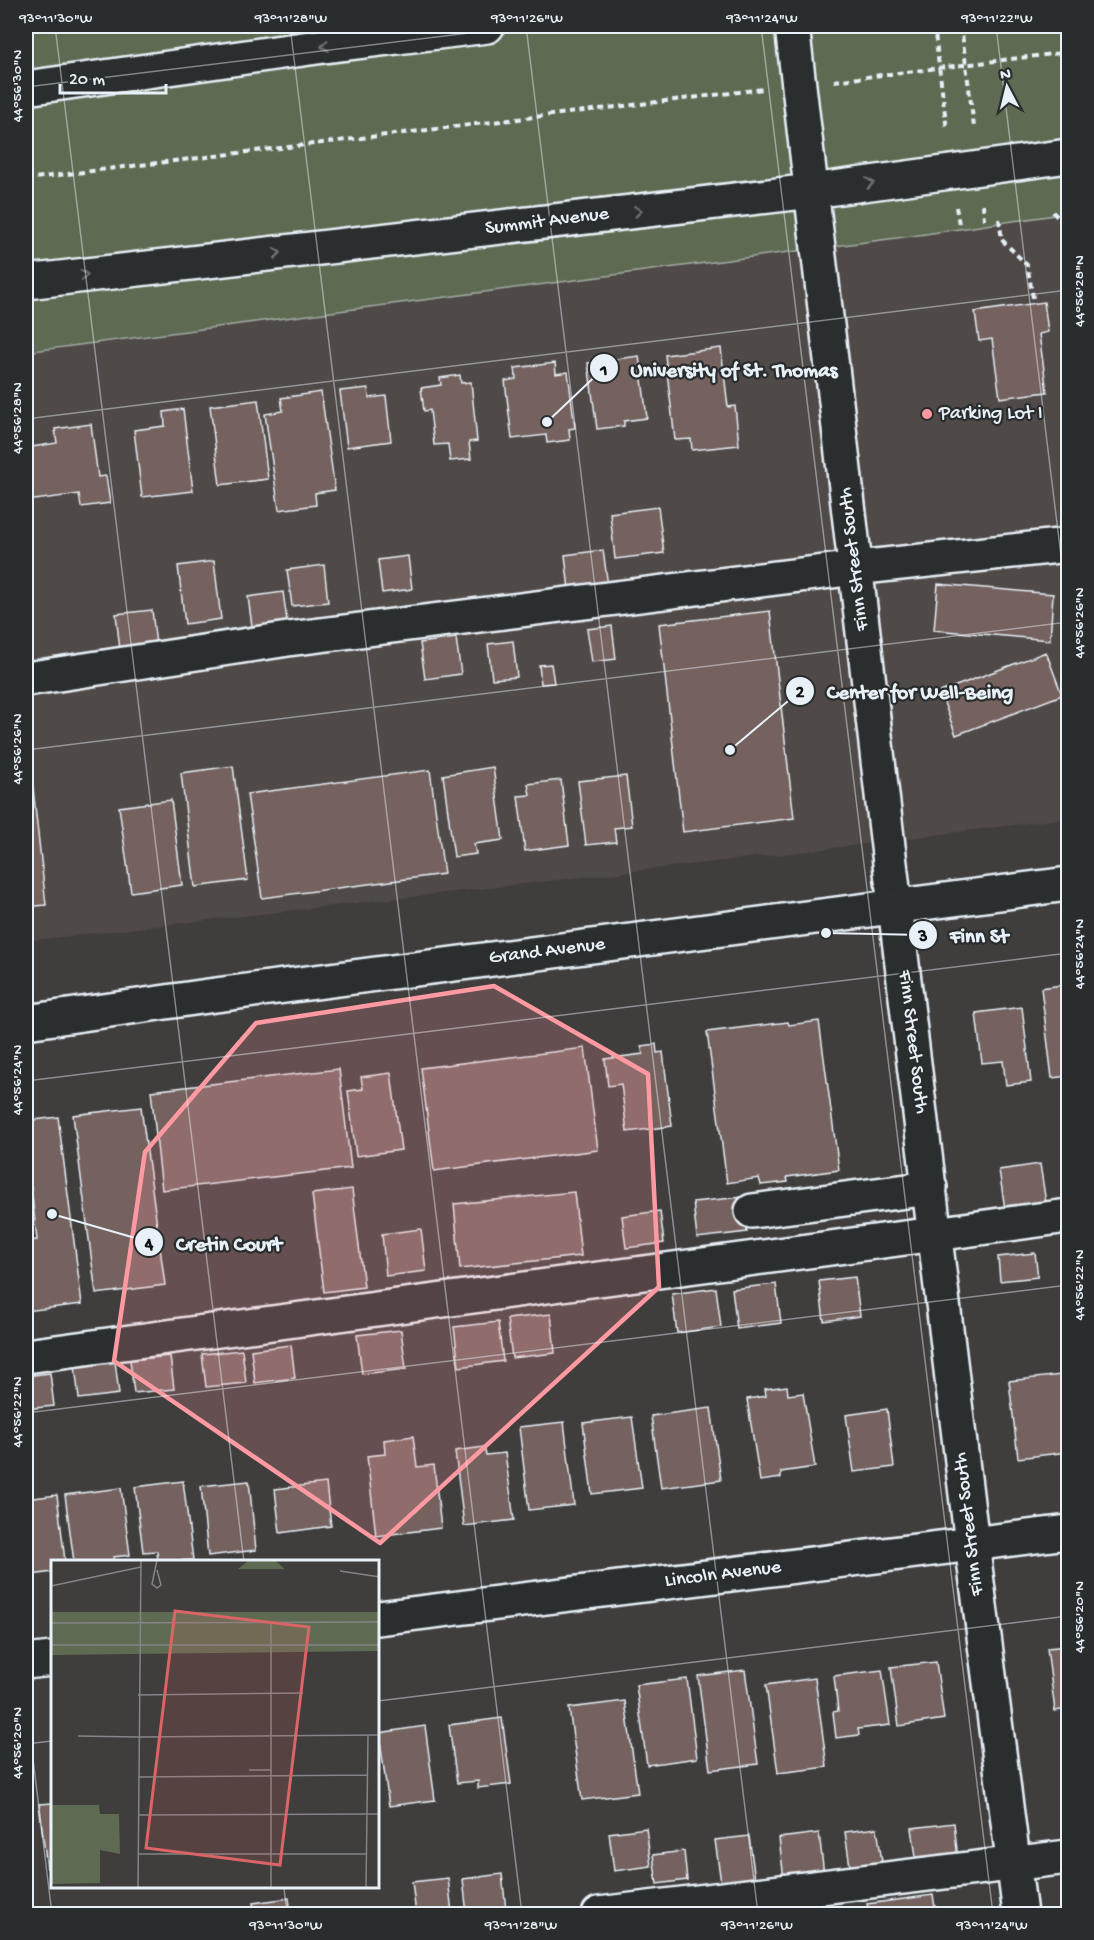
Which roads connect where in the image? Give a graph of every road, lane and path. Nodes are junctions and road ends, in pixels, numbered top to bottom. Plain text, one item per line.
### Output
1 (487, 26) edge
2 (792, 26) edge
3 (934, 26) edge
4 (961, 26) edge
5 (1068, 52) edge
6 (967, 64) junction
7 (939, 68) junction
8 (799, 85) junction
9 (26, 88) edge
10 (974, 127) dead end
11 (947, 130) dead end
12 (1068, 156) edge
13 (26, 179) edge
14 (812, 191) junction
15 (1053, 212) dead end
16 (999, 219) dead end
17 (1068, 230) edge
18 (26, 282) edge
19 (1034, 303) dead end
20 (1068, 545) edge
21 (856, 568) junction
22 (26, 679) edge
23 (1068, 884) edge
24 (895, 906) junction
25 (26, 1022) edge
26 (930, 1188) junction
27 (752, 1212) dead end
28 (1068, 1216) edge
29 (936, 1233) junction
30 (26, 1356) edge
31 (1068, 1532) edge
32 (972, 1544) junction
33 (380, 1618) edge
34 (51, 1659) edge
35 (26, 1662) edge
36 (1068, 1857) edge
37 (1015, 1863) junction
38 (599, 1914) edge
39 (1020, 1914) edge

1 -> 9 street
2 - 8 street, Finn Street South
3 - 7 path
4 - 6 path
5 - 6 path
6 - 7 path
6 - 10 path
7 - 8 path
7 - 11 path
8 - 13 path
8 - 14 street, Finn Street South
14 -> 12 street, Summit Avenue
18 -> 14 street, Summit Avenue
14 - 21 street, Finn Street South
15 - 17 path
16 - 19 path
20 - 21 street
21 - 22 street
21 - 24 street, Finn Street South
23 - 24 street, Grand Avenue
24 - 25 street, Grand Avenue
24 - 26 street, Finn Street South
26 - 27 street
26 - 29 street, Finn Street South
28 - 29 street
29 - 30 street
29 - 32 street, Finn Street South
31 - 32 street, Lincoln Avenue
32 - 33 street, Lincoln Avenue
32 - 37 street, Finn Street South
34 - 35 street
36 - 37 street
37 - 38 street
37 - 39 street, Finn Street South

